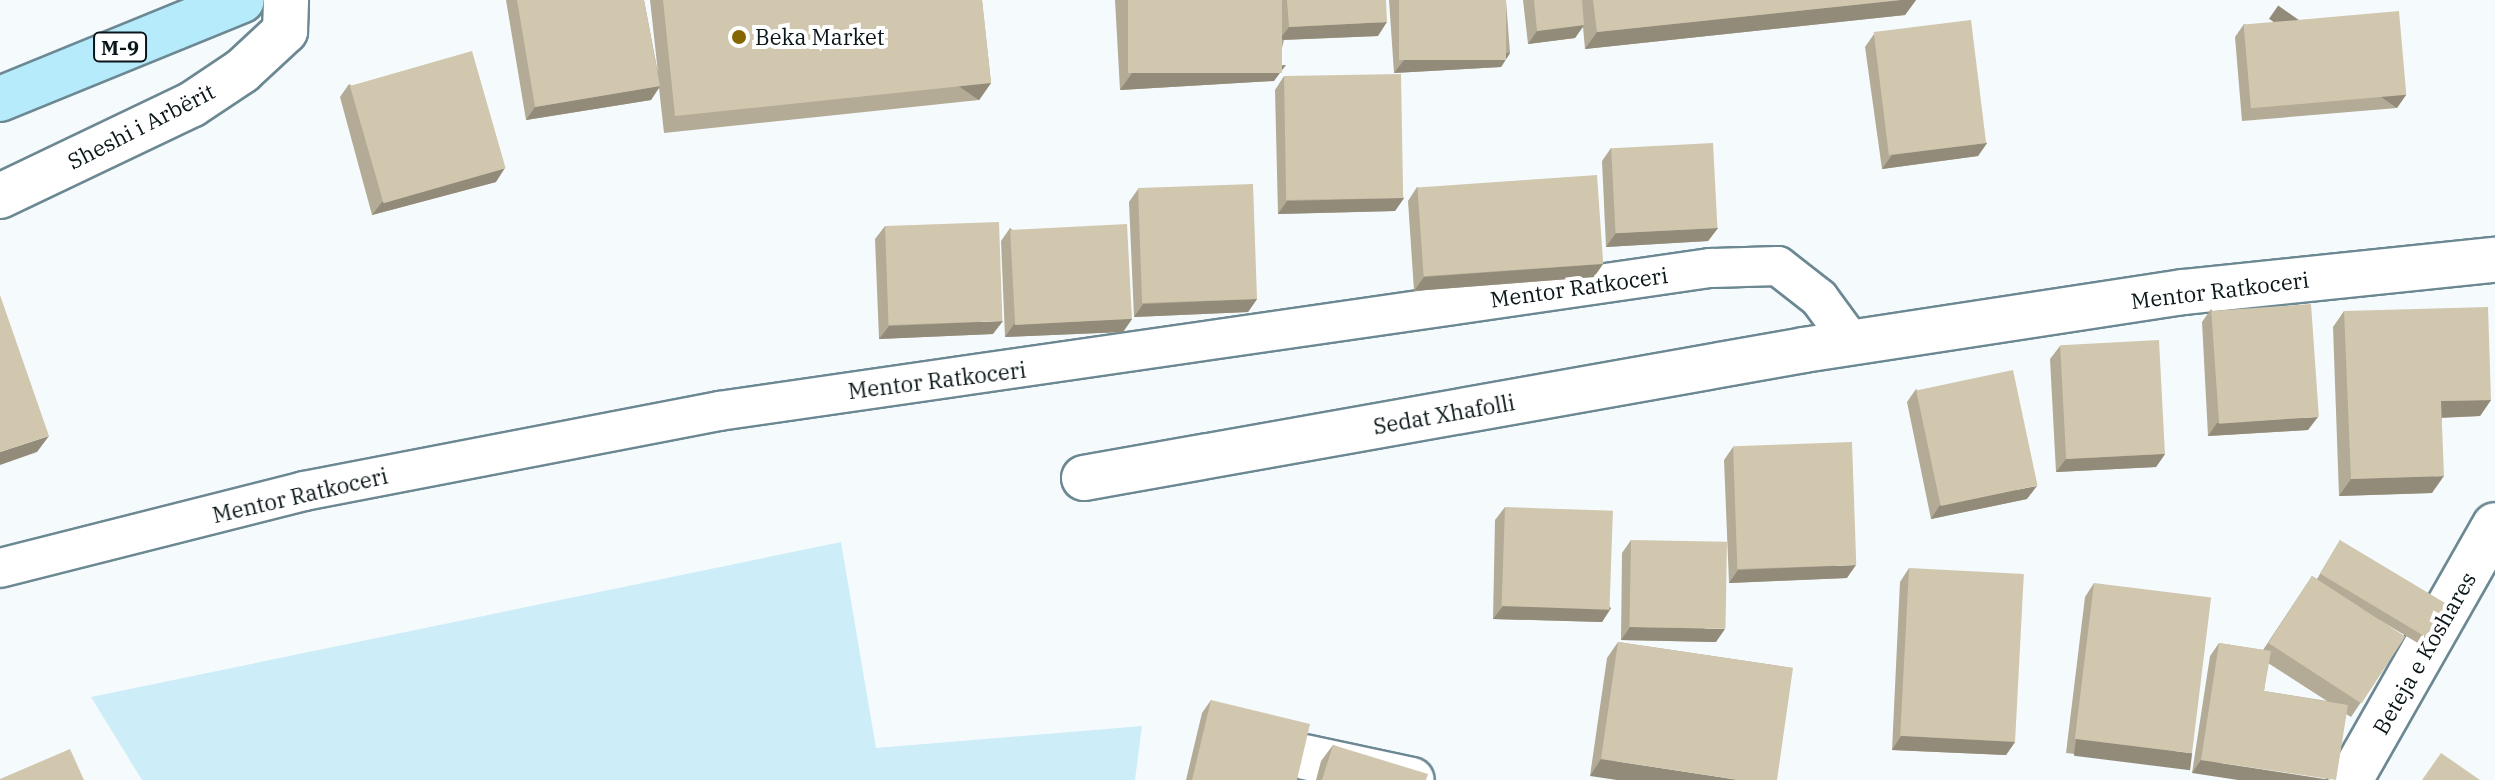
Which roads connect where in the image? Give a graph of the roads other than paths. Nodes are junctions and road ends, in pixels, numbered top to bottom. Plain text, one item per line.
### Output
1 (242, 0) edge
2 (286, 0) edge
3 (0, 99) edge
4 (0, 196) edge
5 (2495, 260) edge
6 (1852, 343) junction
7 (1804, 350) joint
8 (1084, 478) dead end
9 (2495, 525) edge
10 (0, 568) edge
11 (1305, 757) edge
12 (1412, 780) edge
13 (2350, 780) edge

1 - 3 main road, M-9
2 - 4 street, Sheshi i Arbërit
5 - 6 street, Mentor Ratkoceri
6 - 7 street, Mentor Ratkoceri
6 - 10 lane, Mentor Ratkoceri
7 - 8 street, Sedat Xhafolli
9 - 13 street, Beteja e Koshares
11 - 12 street

